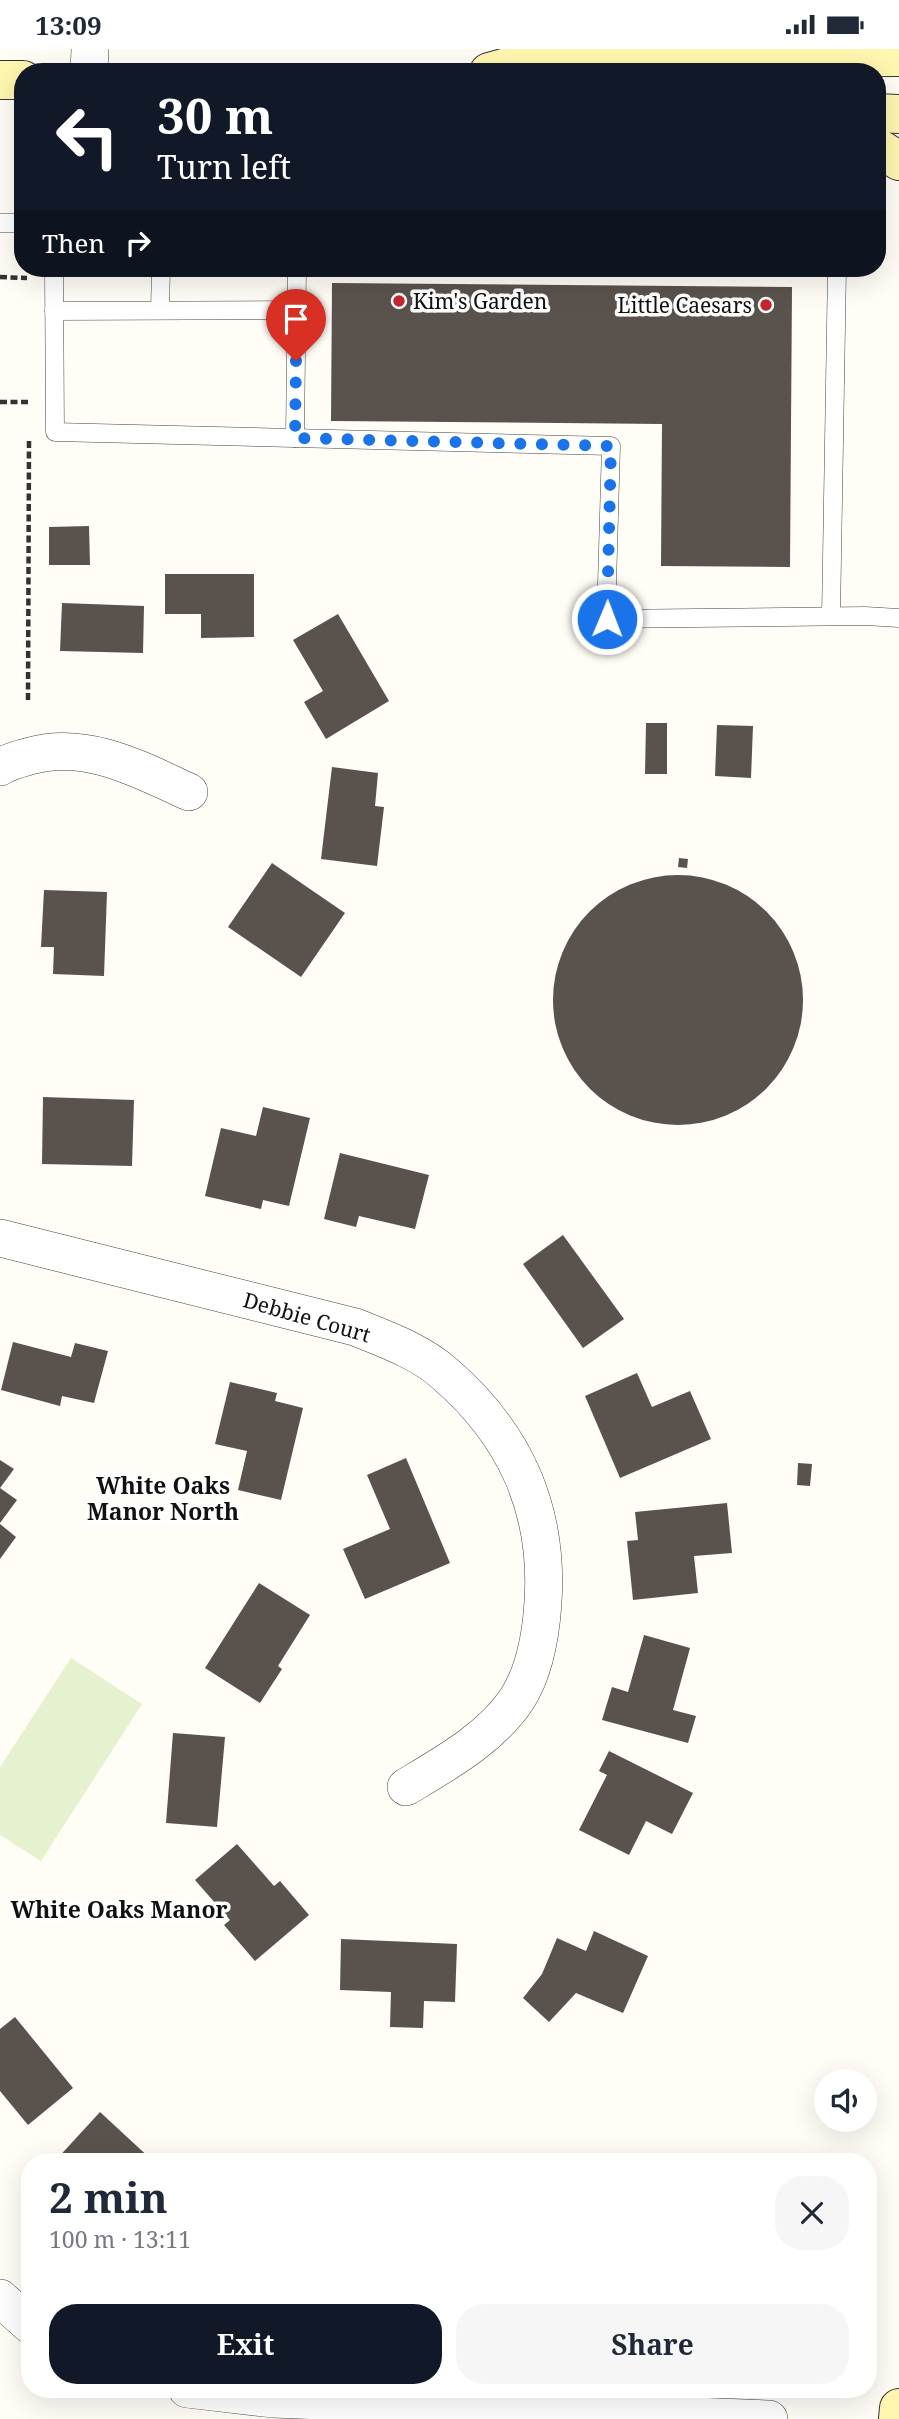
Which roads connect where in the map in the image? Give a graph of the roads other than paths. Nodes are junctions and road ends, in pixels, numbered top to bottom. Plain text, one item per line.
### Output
1 (899, 57) edge
2 (522, 63) edge
3 (54, 277) edge
4 (161, 277) edge
5 (297, 277) edge
6 (837, 277) edge
7 (160, 310) junction
8 (297, 310) junction
9 (54, 311) junction
10 (295, 438) junction
11 (831, 616) junction
12 (899, 618) edge
13 (0, 767) edge
14 (189, 792) dead end
15 (0, 1238) edge
16 (407, 1787) dead end
17 (0, 2298) edge
18 (21, 2317) edge
19 (264, 2398) edge
20 (899, 2408) edge
21 (503, 2414) edge
22 (769, 2419) edge
23 (898, 2419) edge

1 - 2 main road
3 - 9 lane
4 - 7 lane
5 - 8 lane
6 - 11 lane
7 - 8 lane
7 - 9 lane
8 - 10 lane
9 - 10 lane
10 - 11 lane
11 - 12 lane
13 - 14 street
15 - 16 street, Debbie Court
17 - 18 street
19 - 21 street
20 - 23 main road
21 - 22 street

